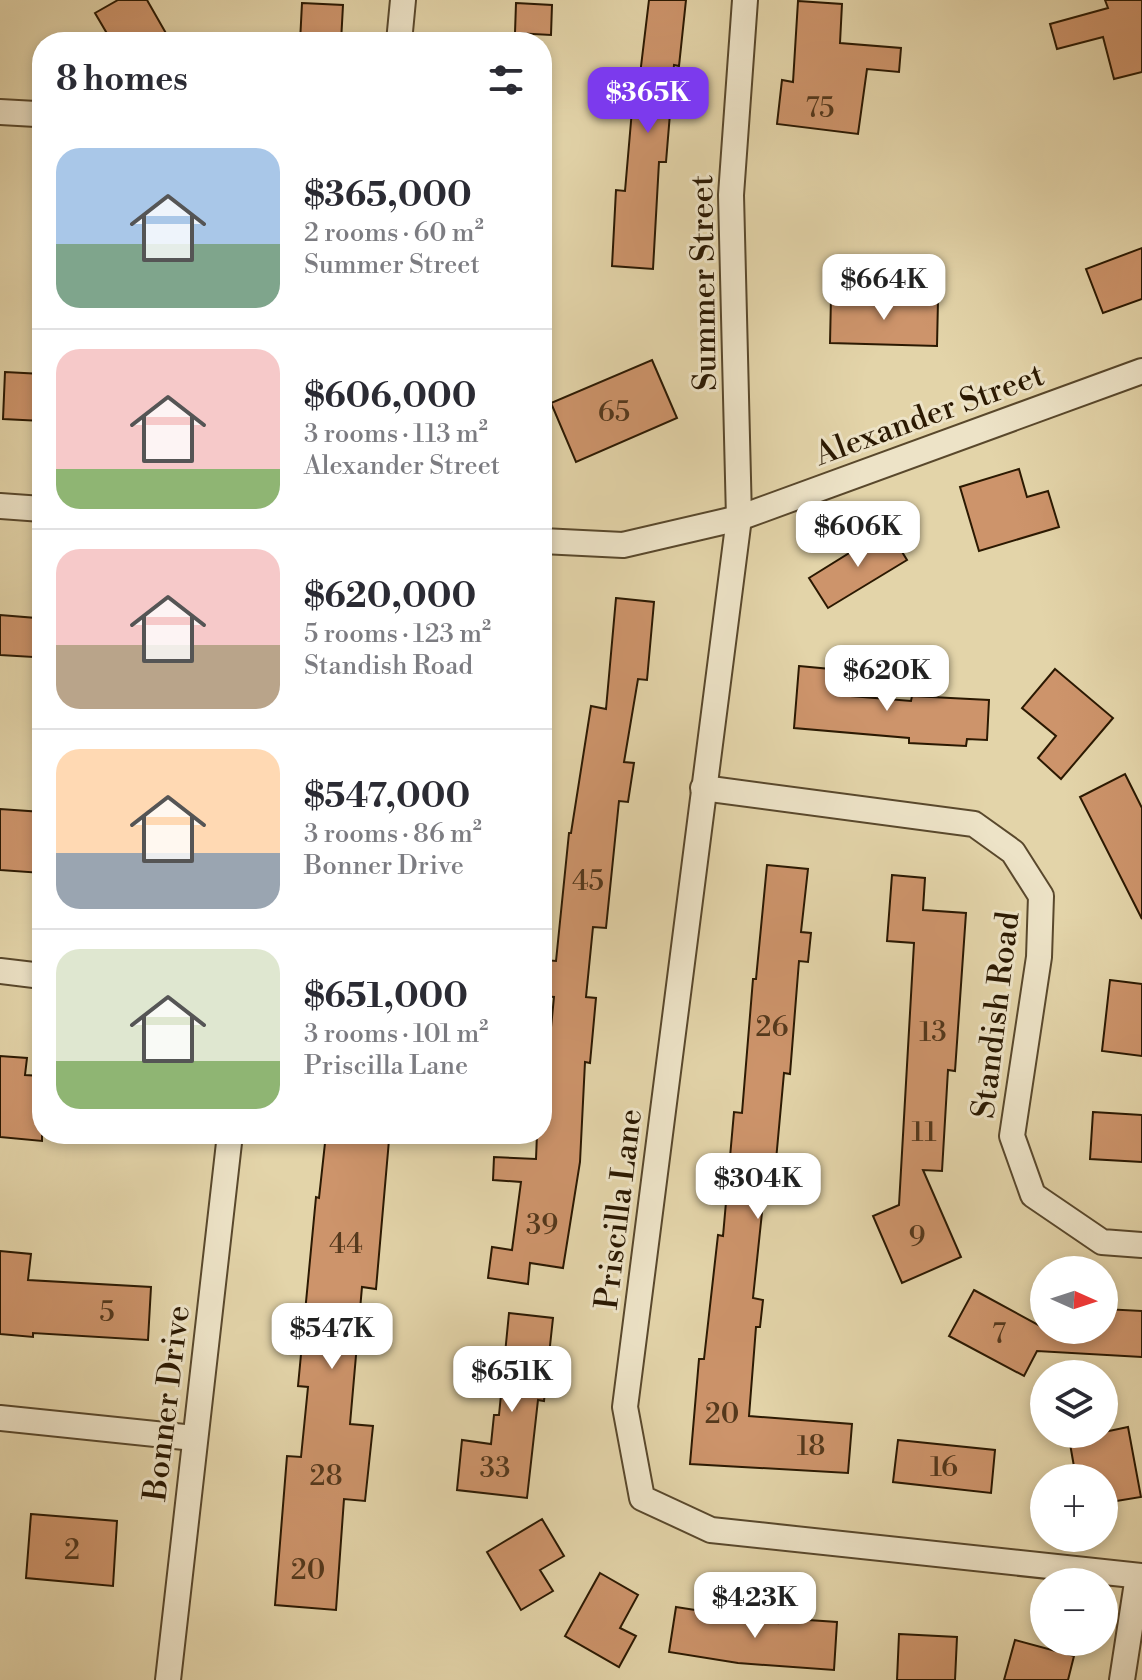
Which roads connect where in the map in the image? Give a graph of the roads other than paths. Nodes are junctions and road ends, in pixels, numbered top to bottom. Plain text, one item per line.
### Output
1 (403, 0) edge
2 (745, 0) edge
3 (400, 32) edge
4 (0, 112) edge
5 (32, 114) edge
6 (1142, 371) edge
7 (0, 506) edge
8 (32, 508) edge
9 (739, 518) junction
10 (552, 541) edge
11 (703, 788) junction
12 (0, 971) edge
13 (32, 975) edge
14 (229, 1144) edge
15 (1142, 1245) edge
16 (0, 1418) edge
17 (194, 1438) junction
18 (1140, 1576) edge
19 (168, 1680) edge
20 (1122, 1680) edge

1 - 3 street
2 - 9 street, Summer Street
4 - 5 street
6 - 9 street, Alexander Street
7 - 8 street
9 - 10 street, Alexander Street
9 - 11 street, Priscilla Lane
11 - 15 street, Standish Road
11 - 18 street, Priscilla Lane
12 - 13 street
14 - 17 street, Bonner Drive
16 - 17 street
17 - 19 street, Bonner Drive
18 - 20 street

